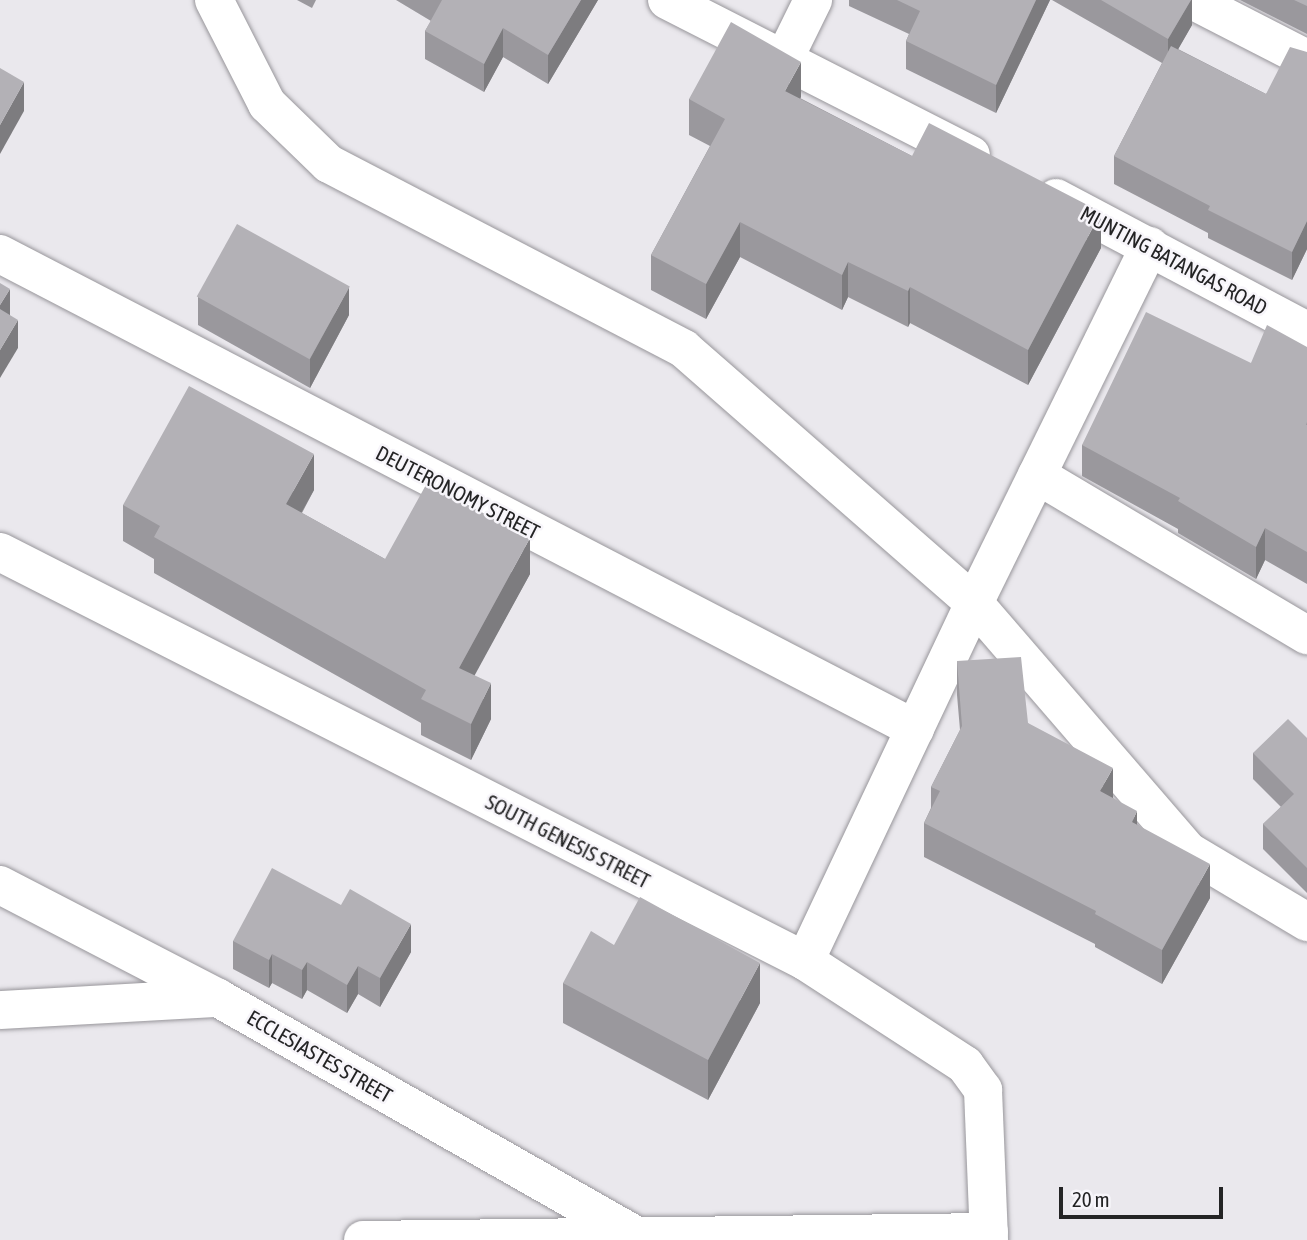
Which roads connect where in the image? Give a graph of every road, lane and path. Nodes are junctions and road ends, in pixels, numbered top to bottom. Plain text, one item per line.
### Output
1 (214, 0) edge
2 (667, 0) edge
3 (813, 0) edge
4 (1192, 0) edge
5 (784, 59) junction
6 (1307, 59) edge
7 (1150, 246) junction
8 (0, 254) edge
9 (1307, 331) edge
10 (1037, 475) junction
11 (0, 552) edge
12 (974, 603) junction
13 (1307, 635) edge
14 (915, 729) junction
15 (0, 885) edge
16 (1307, 922) edge
17 (805, 961) junction
18 (218, 998) junction
19 (0, 1010) edge
20 (636, 1235) junction
21 (989, 1236) edge
22 (363, 1240) edge

1 - 12 street
2 - 5 street, MUNTING BATANGAS ROAD
3 - 5 street
4 - 6 street
5 - 7 street, MUNTING BATANGAS ROAD
7 - 9 street, MUNTING BATANGAS ROAD
7 - 10 street
8 - 14 street, DEUTERONOMY STREET
10 - 12 street
10 - 13 street
11 - 17 street, SOUTH GENESIS STREET
12 - 14 street
12 - 16 street
14 - 17 street
15 - 18 street, ECCLESIASTES STREET
17 - 21 street, SOUTH GENESIS STREET
18 - 19 street
18 - 20 street, ECCLESIASTES STREET
20 - 21 street
20 - 22 street

